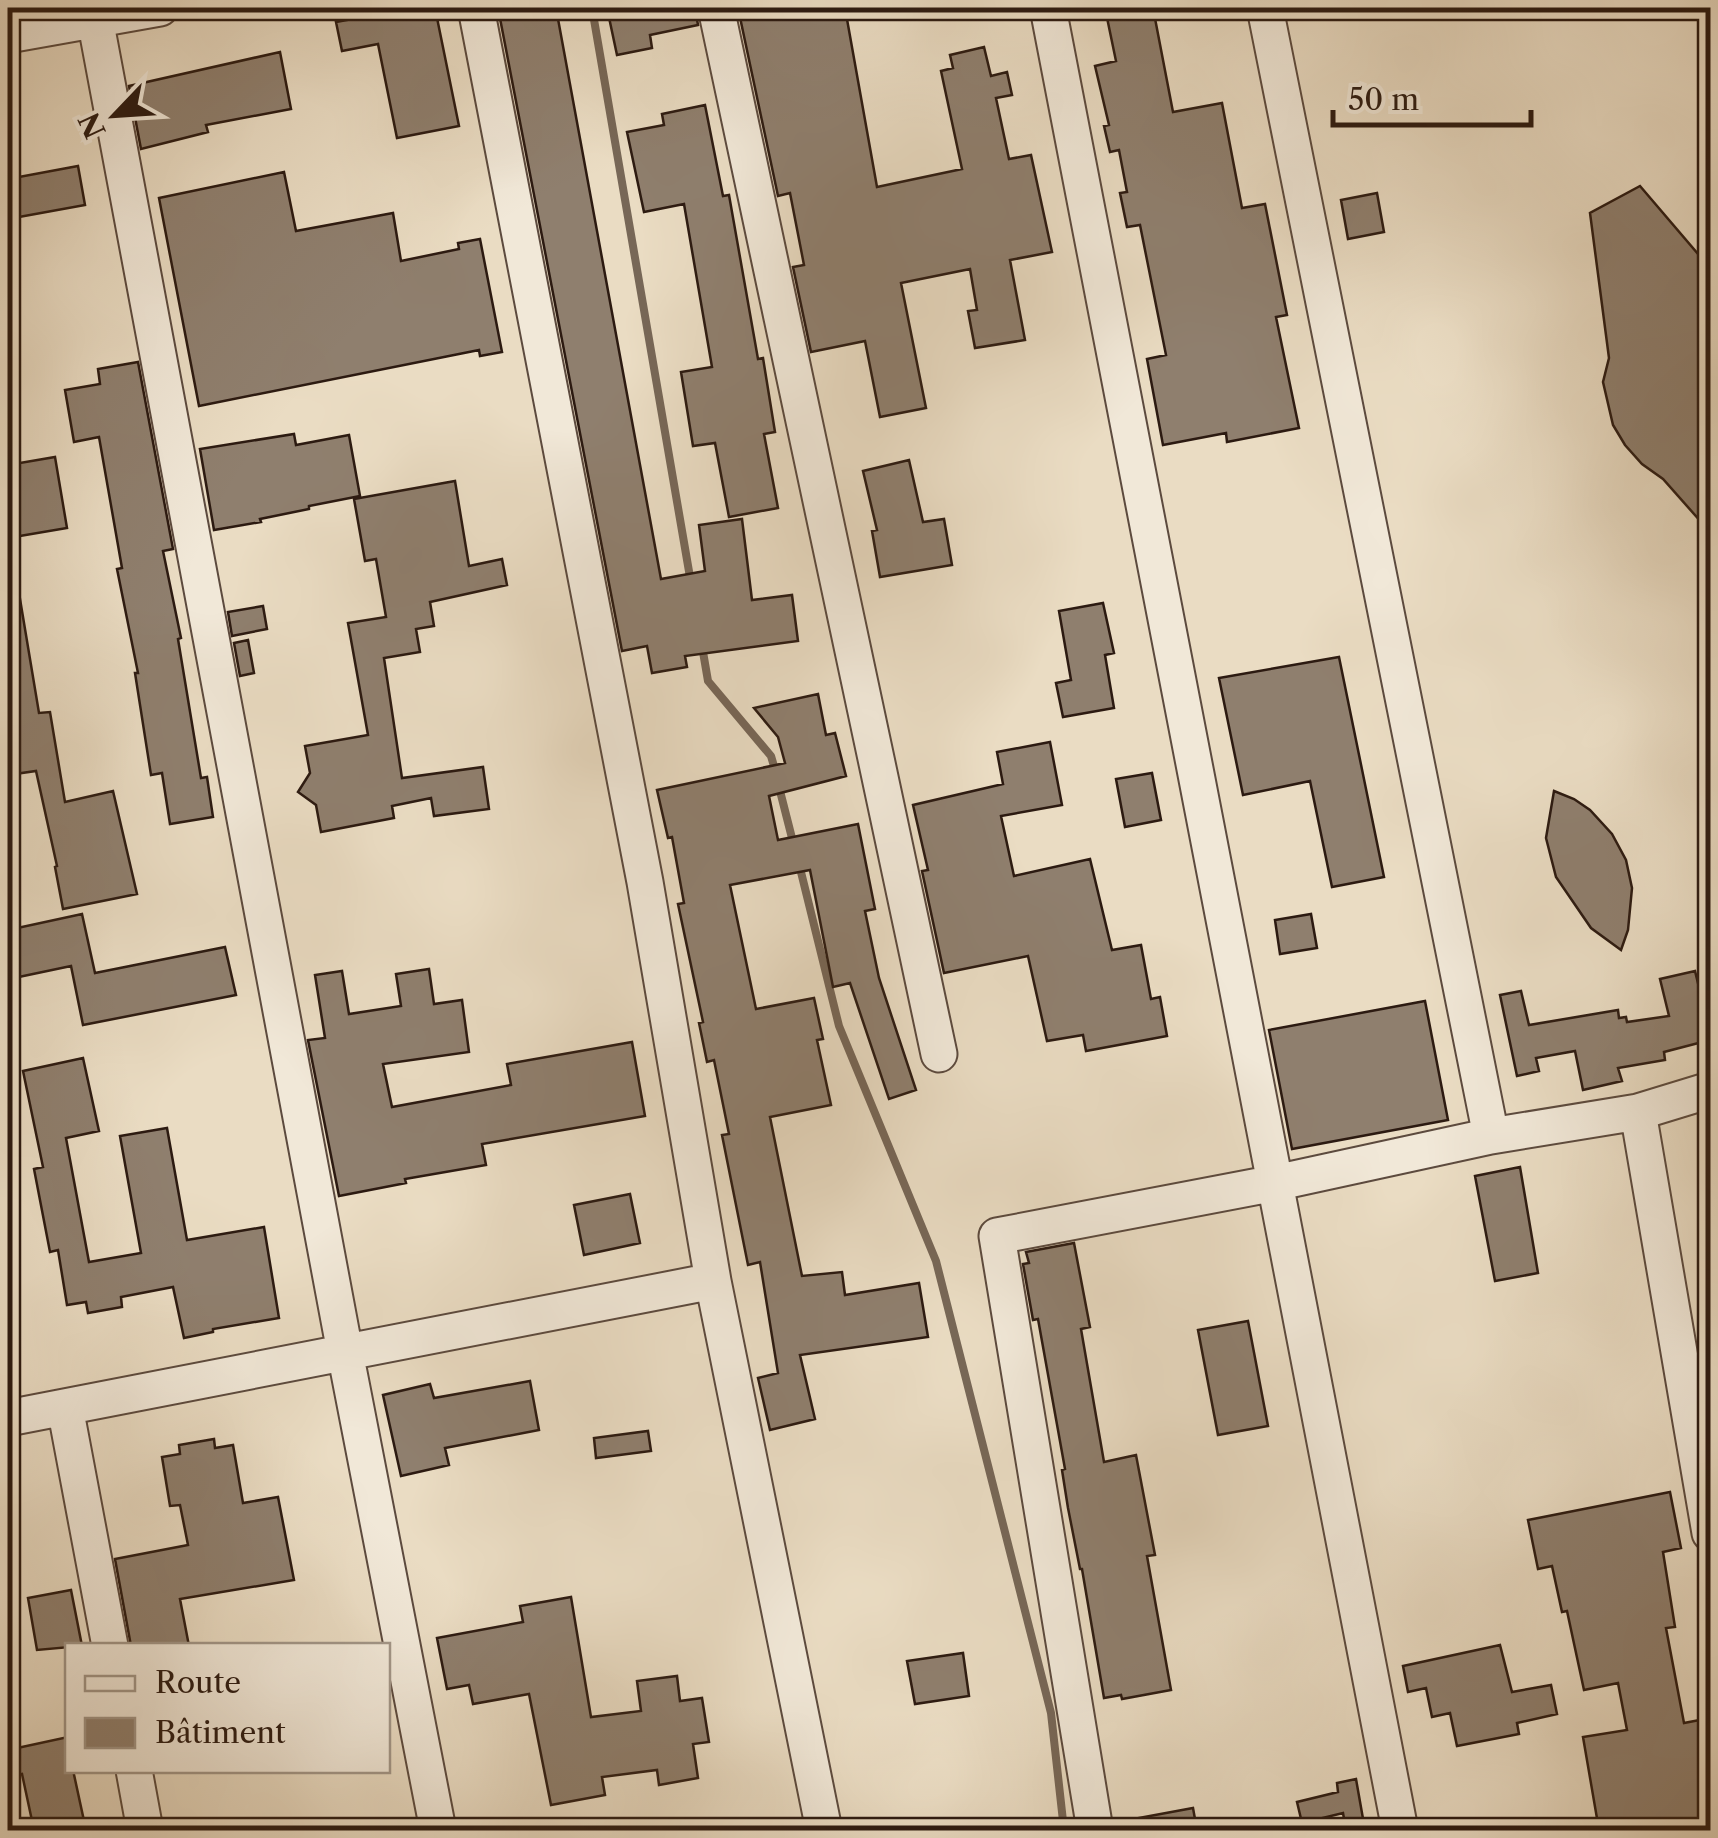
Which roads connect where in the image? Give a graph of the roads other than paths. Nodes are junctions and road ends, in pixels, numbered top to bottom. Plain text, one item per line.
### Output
1 (160, 8) edge
2 (476, 8) edge
3 (716, 8) edge
4 (1048, 8) edge
5 (1266, 8) edge
6 (95, 14) edge
7 (8, 34) edge
8 (939, 1054) dead end
9 (1710, 1090) edge
10 (1638, 1112) junction
11 (1490, 1136) junction
12 (1274, 1184) junction
13 (713, 1281) junction
14 (345, 1352) junction
15 (65, 1407) junction
16 (8, 1418) edge
17 (1704, 1470) edge
18 (1710, 1533) edge
19 (109, 1643) edge
20 (135, 1773) edge
21 (145, 1830) edge
22 (438, 1830) edge
23 (824, 1830) edge
24 (1096, 1830) edge
25 (1400, 1830) edge

1 - 6 street
2 - 13 street
3 - 8 street
4 - 12 street
5 - 11 street
6 - 7 street
6 - 14 street
9 - 10 street
10 - 11 street
10 - 17 street
11 - 12 street
12 - 24 street
12 - 25 street
13 - 14 street
13 - 23 street
14 - 15 street
14 - 22 street
15 - 16 street
15 - 19 street
17 - 18 street
20 - 21 street

